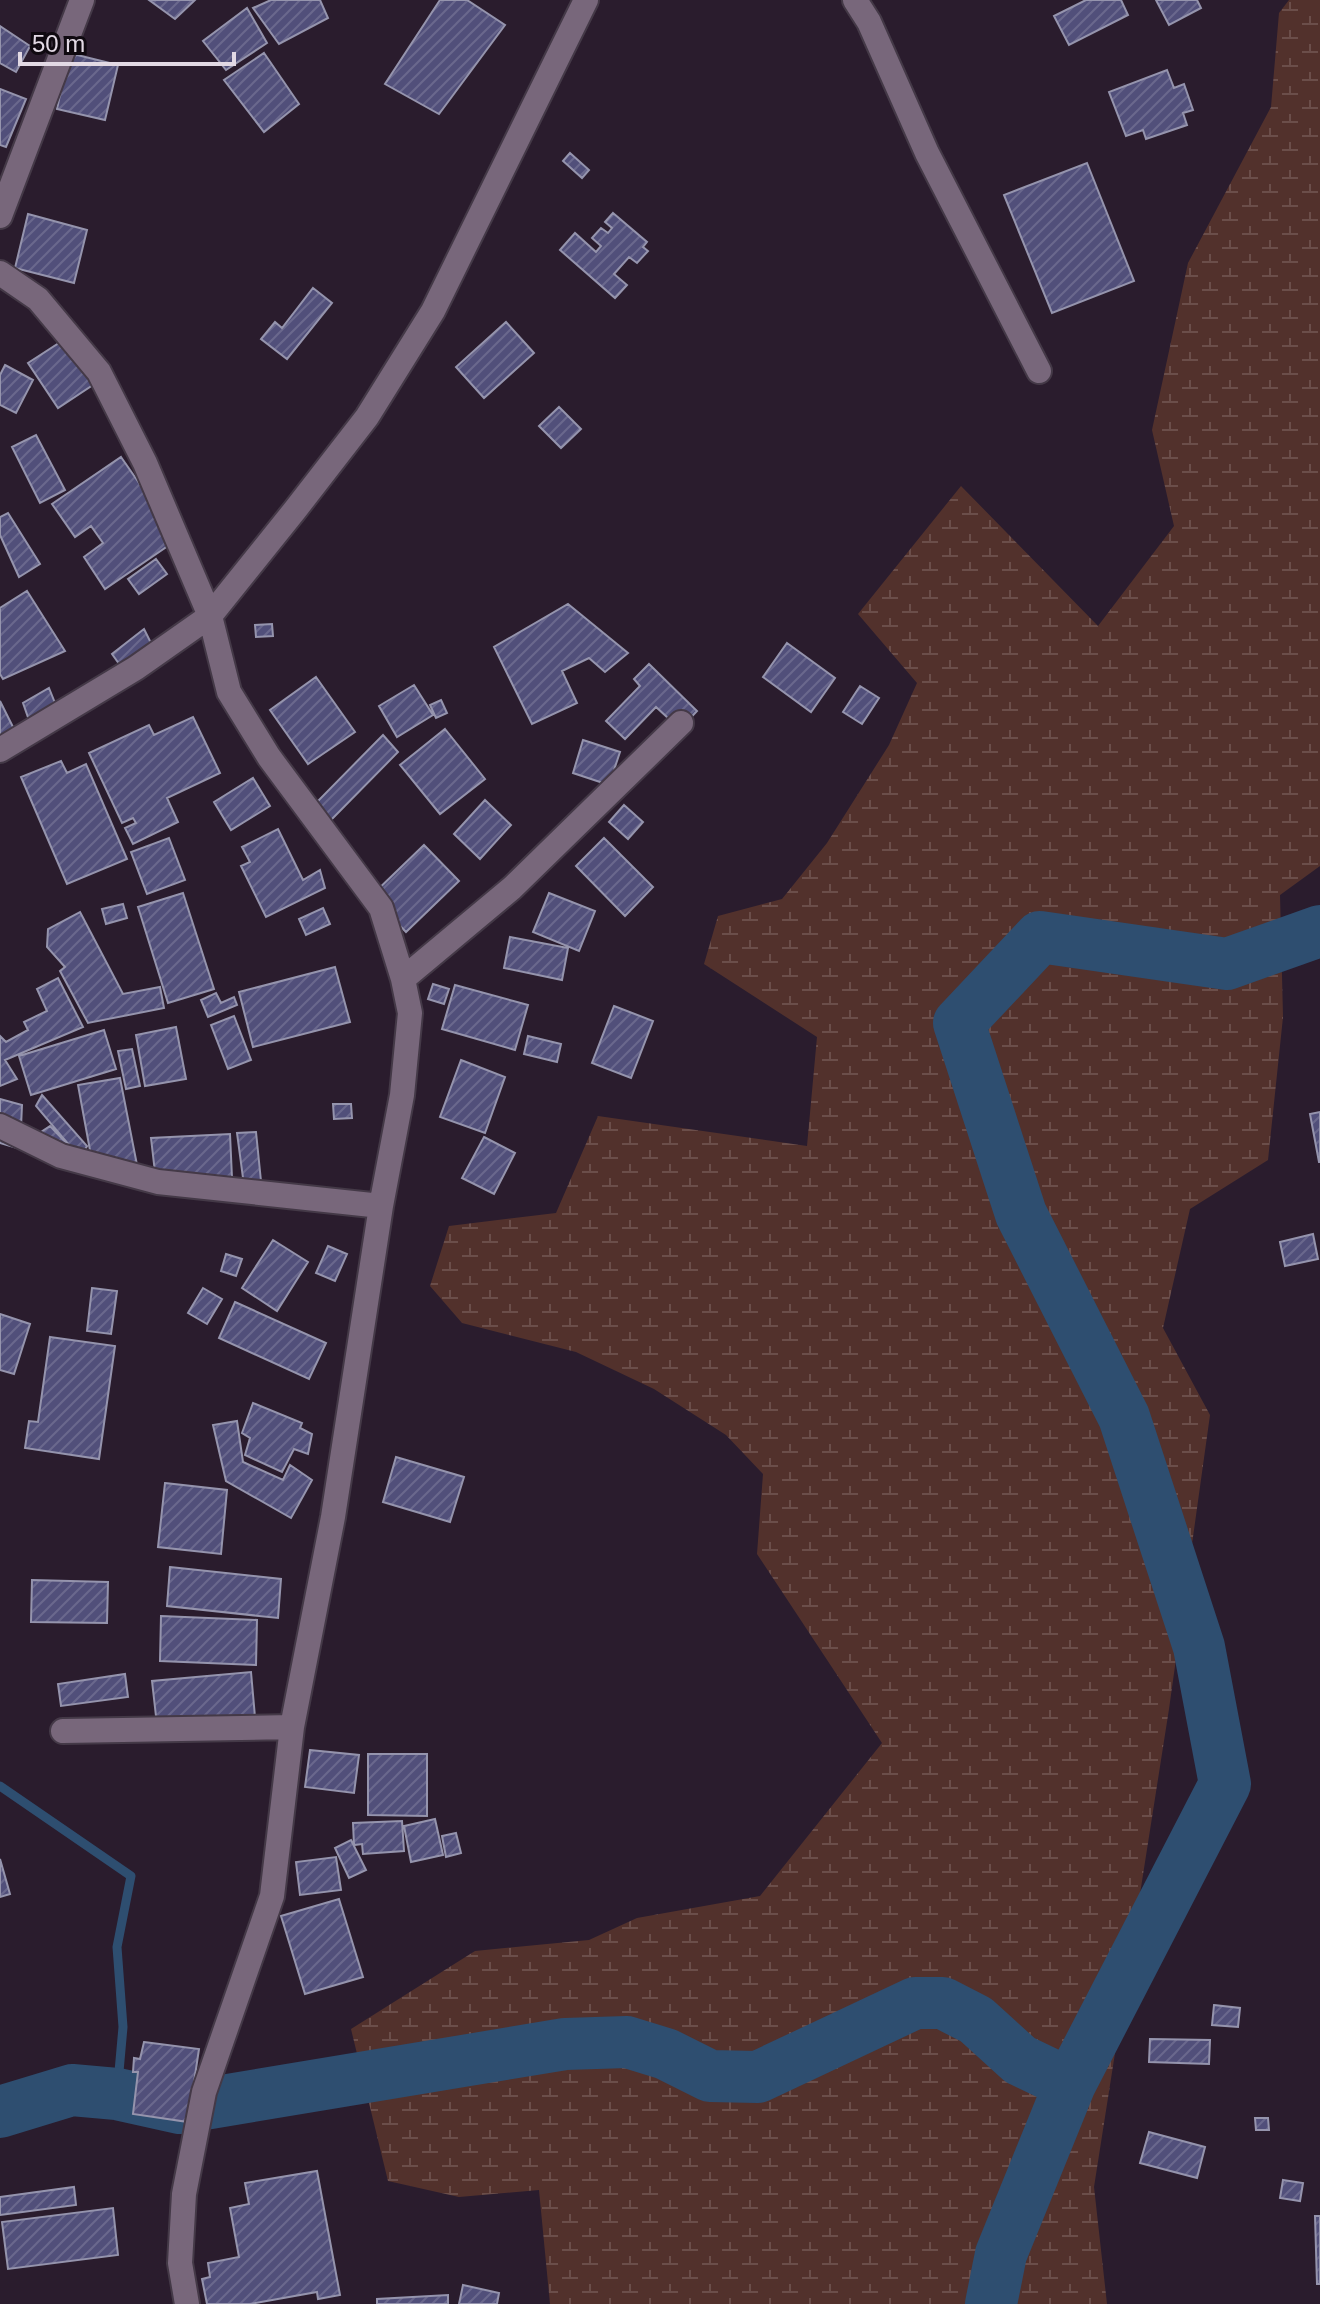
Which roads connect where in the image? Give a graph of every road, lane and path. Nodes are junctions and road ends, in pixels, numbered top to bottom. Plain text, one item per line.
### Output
1 (82, 0) edge
2 (855, 0) edge
3 (580, 2) edge
4 (0, 216) edge
5 (0, 273) edge
6 (1039, 371) dead end
7 (210, 616) junction
8 (681, 723) dead end
9 (0, 750) edge
10 (403, 979) junction
11 (0, 1126) edge
12 (381, 1206) junction
13 (292, 1727) junction
14 (63, 1731) dead end
15 (187, 2304) edge

1 - 4 street
2 - 6 street
3 - 7 street
5 - 7 street
7 - 9 street
7 - 10 street
8 - 10 street
10 - 12 street
11 - 12 street
12 - 13 street
13 - 14 street
13 - 15 street

